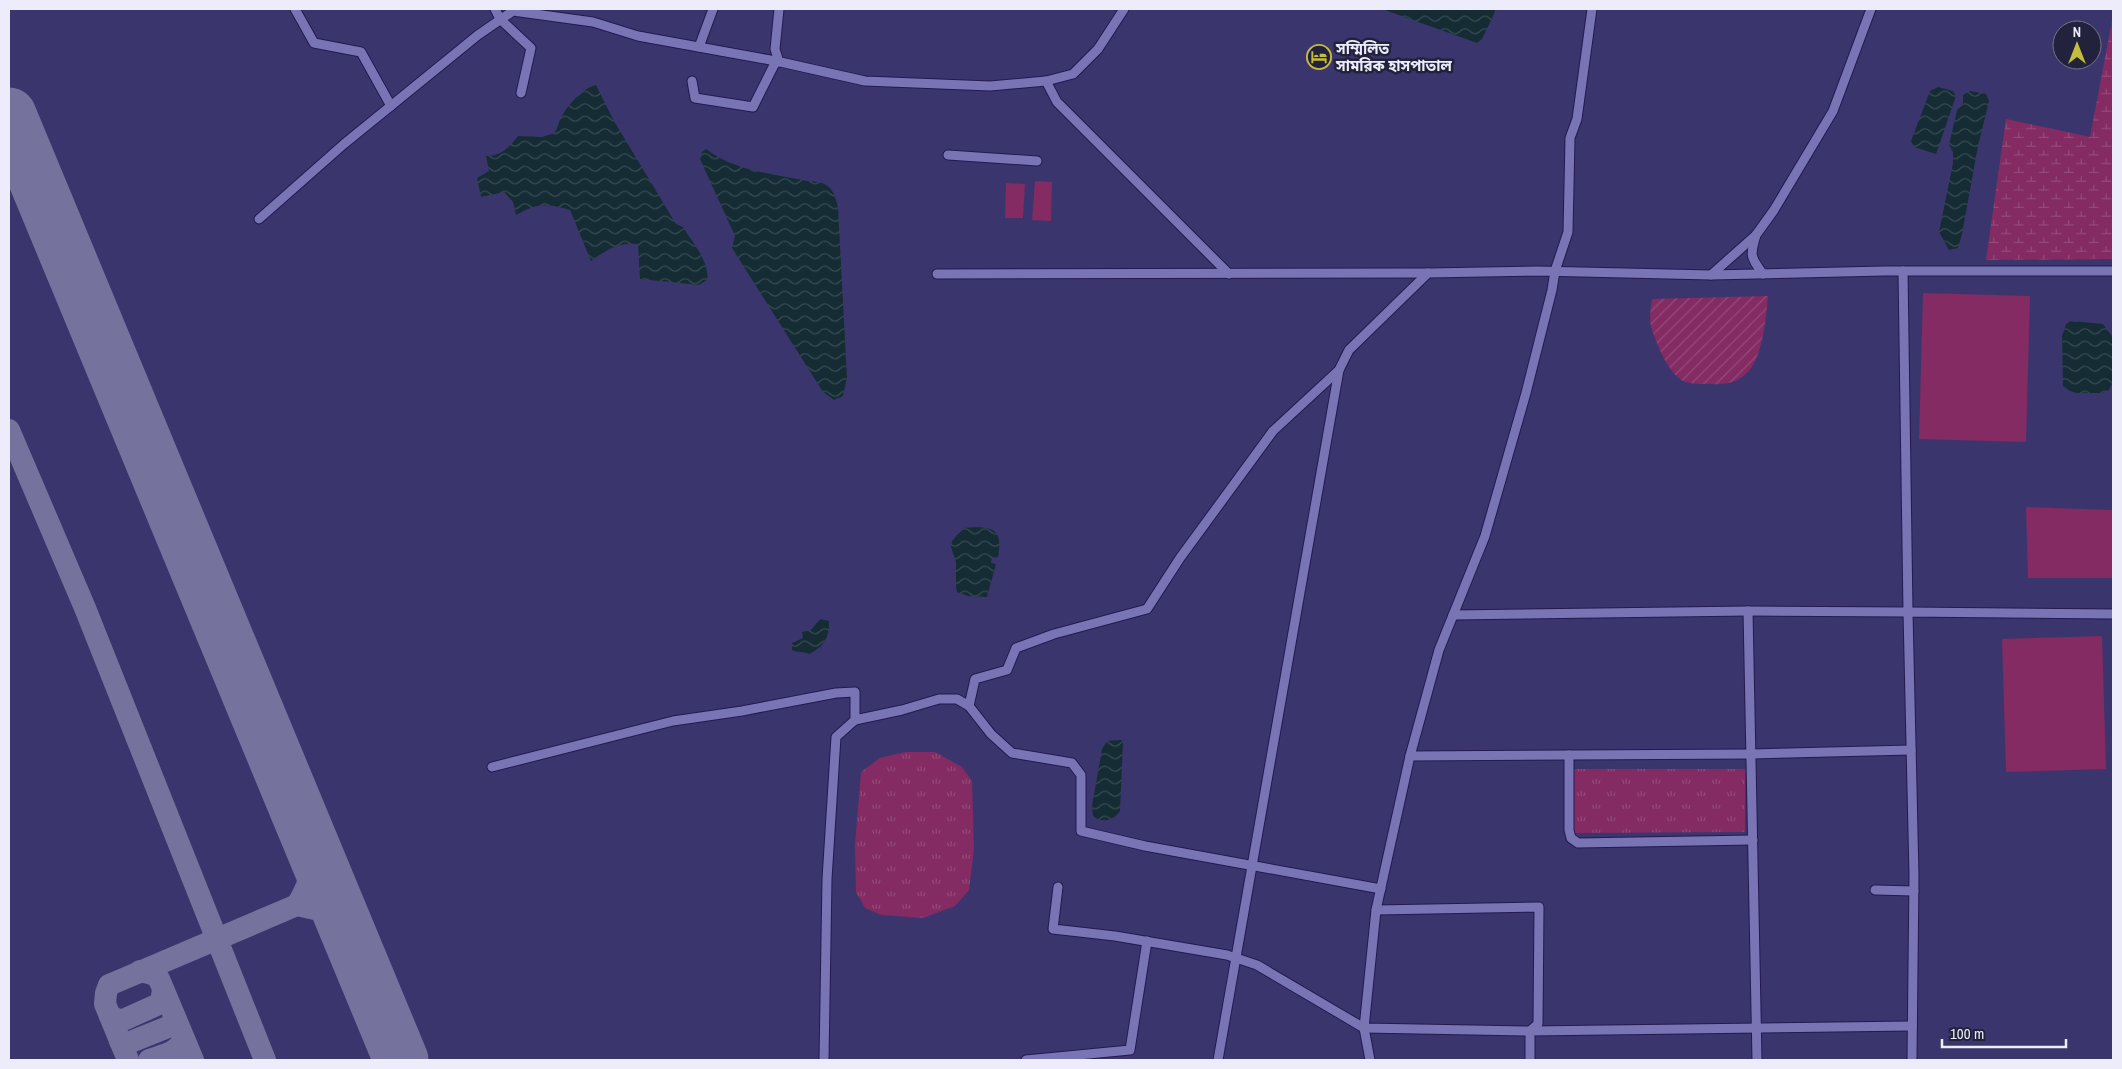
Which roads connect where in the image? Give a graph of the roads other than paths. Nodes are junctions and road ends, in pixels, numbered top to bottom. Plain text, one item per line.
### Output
1 (294, 9) edge
2 (495, 9) edge
3 (713, 9) edge
4 (779, 9) edge
5 (1124, 9) edge
6 (1592, 9) edge
7 (1871, 9) edge
8 (500, 19) junction
9 (699, 47) junction
10 (777, 62) junction
11 (1046, 81) junction
12 (692, 82) dead end
13 (522, 92) dead end
14 (391, 106) junction
15 (948, 156) dead end
16 (1037, 160) dead end
17 (259, 219) dead end
18 (1756, 235) junction
19 (1555, 271) junction
20 (1903, 272) junction
21 (2113, 272) edge
22 (1428, 273) junction
23 (937, 274) dead end
24 (1229, 274) junction
25 (1762, 274) junction
26 (1712, 275) junction
27 (1339, 370) junction
28 (1748, 611) junction
29 (1908, 612) junction
30 (2113, 614) edge
31 (1453, 615) junction
32 (969, 706) junction
33 (855, 720) junction
34 (1911, 750) junction
35 (1752, 754) junction
36 (1569, 755) junction
37 (1410, 756) junction
38 (492, 767) dead end
39 (1753, 840) junction
40 (1253, 865) junction
41 (1058, 887) dead end
42 (1381, 889) junction
43 (1875, 890) dead end
44 (1914, 891) junction
45 (1376, 910) junction
46 (1147, 941) junction
47 (1912, 1026) junction
48 (1757, 1027) junction
49 (1364, 1028) junction
50 (1530, 1031) junction
51 (1130, 1050) junction
52 (824, 1060) edge
53 (1026, 1060) edge
54 (1128, 1060) edge
55 (1218, 1060) edge
56 (1370, 1060) edge
57 (1530, 1060) edge
58 (1757, 1060) edge
59 (1912, 1060) edge

1 - 14 street
2 - 8 street
3 - 9 street
4 - 10 street
5 - 11 street
6 - 19 street
7 - 18 street
8 - 9 street
8 - 13 street
8 - 14 street
9 - 10 street
10 - 11 street
10 - 12 street
11 - 24 street
14 - 17 street
15 - 16 street
18 - 25 street
18 - 26 street
19 - 22 street
19 - 26 street
19 - 31 street
20 - 21 street
20 - 25 street
20 - 29 street
22 - 24 street
22 - 27 street
23 - 24 street
25 - 26 street
27 - 32 street
27 - 40 street
28 - 29 street
28 - 31 street
28 - 35 street
29 - 30 street
29 - 34 street
31 - 37 street
32 - 33 street
32 - 40 street
33 - 38 street
33 - 52 street
34 - 35 street
34 - 44 street
35 - 36 street
35 - 39 street
36 - 37 street
36 - 39 street
37 - 42 street
39 - 48 street
40 - 42 street
40 - 55 street
41 - 46 street
42 - 45 street
43 - 44 street
44 - 47 street
45 - 49 street
45 - 50 street
46 - 49 street
46 - 51 street
47 - 48 street
47 - 59 street
48 - 50 street
48 - 58 street
49 - 50 street
49 - 56 street
50 - 57 street
51 - 53 street
51 - 54 street

